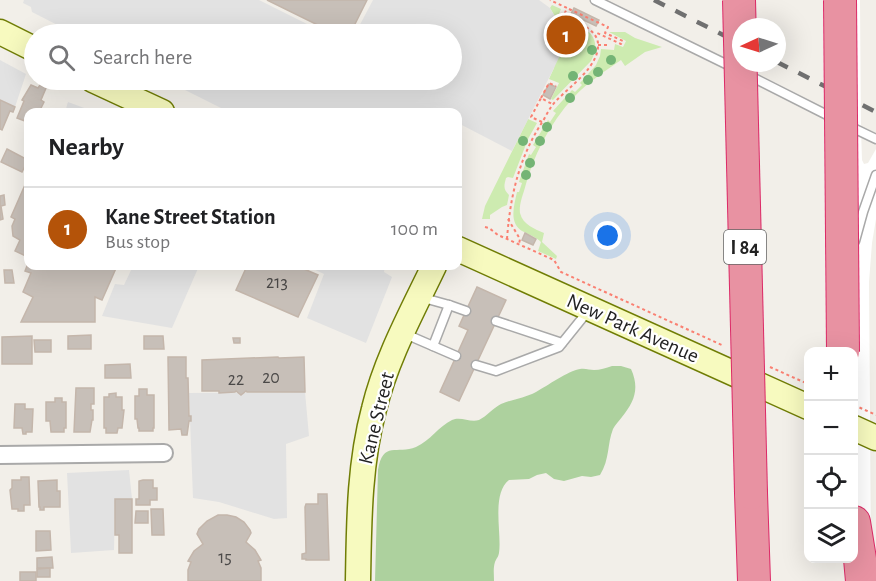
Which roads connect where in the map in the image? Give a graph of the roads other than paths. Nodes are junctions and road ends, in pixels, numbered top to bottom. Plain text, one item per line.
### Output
1 (595, 0) edge
2 (739, 0) edge
3 (840, 0) edge
4 (0, 32) edge
5 (24, 44) edge
6 (115, 90) edge
7 (153, 108) edge
8 (876, 139) edge
9 (876, 175) edge
10 (462, 251) edge
11 (432, 270) edge
12 (419, 297) junction
13 (843, 300) junction
14 (449, 305) junction
15 (590, 309) junction
16 (466, 311) dead end
17 (496, 321) dead end
18 (402, 333) junction
19 (562, 344) junction
20 (433, 346) junction
21 (843, 347) edge
22 (456, 356) dead end
23 (476, 365) dead end
24 (804, 405) edge
25 (858, 430) edge
26 (876, 438) edge
27 (164, 453) dead end
28 (0, 455) edge
29 (848, 563) edge
30 (858, 563) edge
31 (358, 581) edge
32 (754, 581) edge
33 (845, 581) edge
34 (862, 581) edge

1 - 8 lane
2 - 32 highway, I 84, bridge
3 - 13 highway, bridge
4 - 5 main road
6 - 7 main road
9 - 13 lane, bridge
10 - 15 main road, New Park Avenue
11 - 12 main road, Kane Street
12 - 14 lane
12 - 18 main road, Kane Street
13 - 21 highway, bridge
14 - 16 lane
14 - 20 lane
15 - 19 lane
15 - 24 main road, New Park Avenue
17 - 19 lane
18 - 20 lane
18 - 31 main road, Kane Street
19 - 23 lane
20 - 22 lane
25 - 26 main road
27 - 28 street
29 - 33 highway
30 - 34 highway

